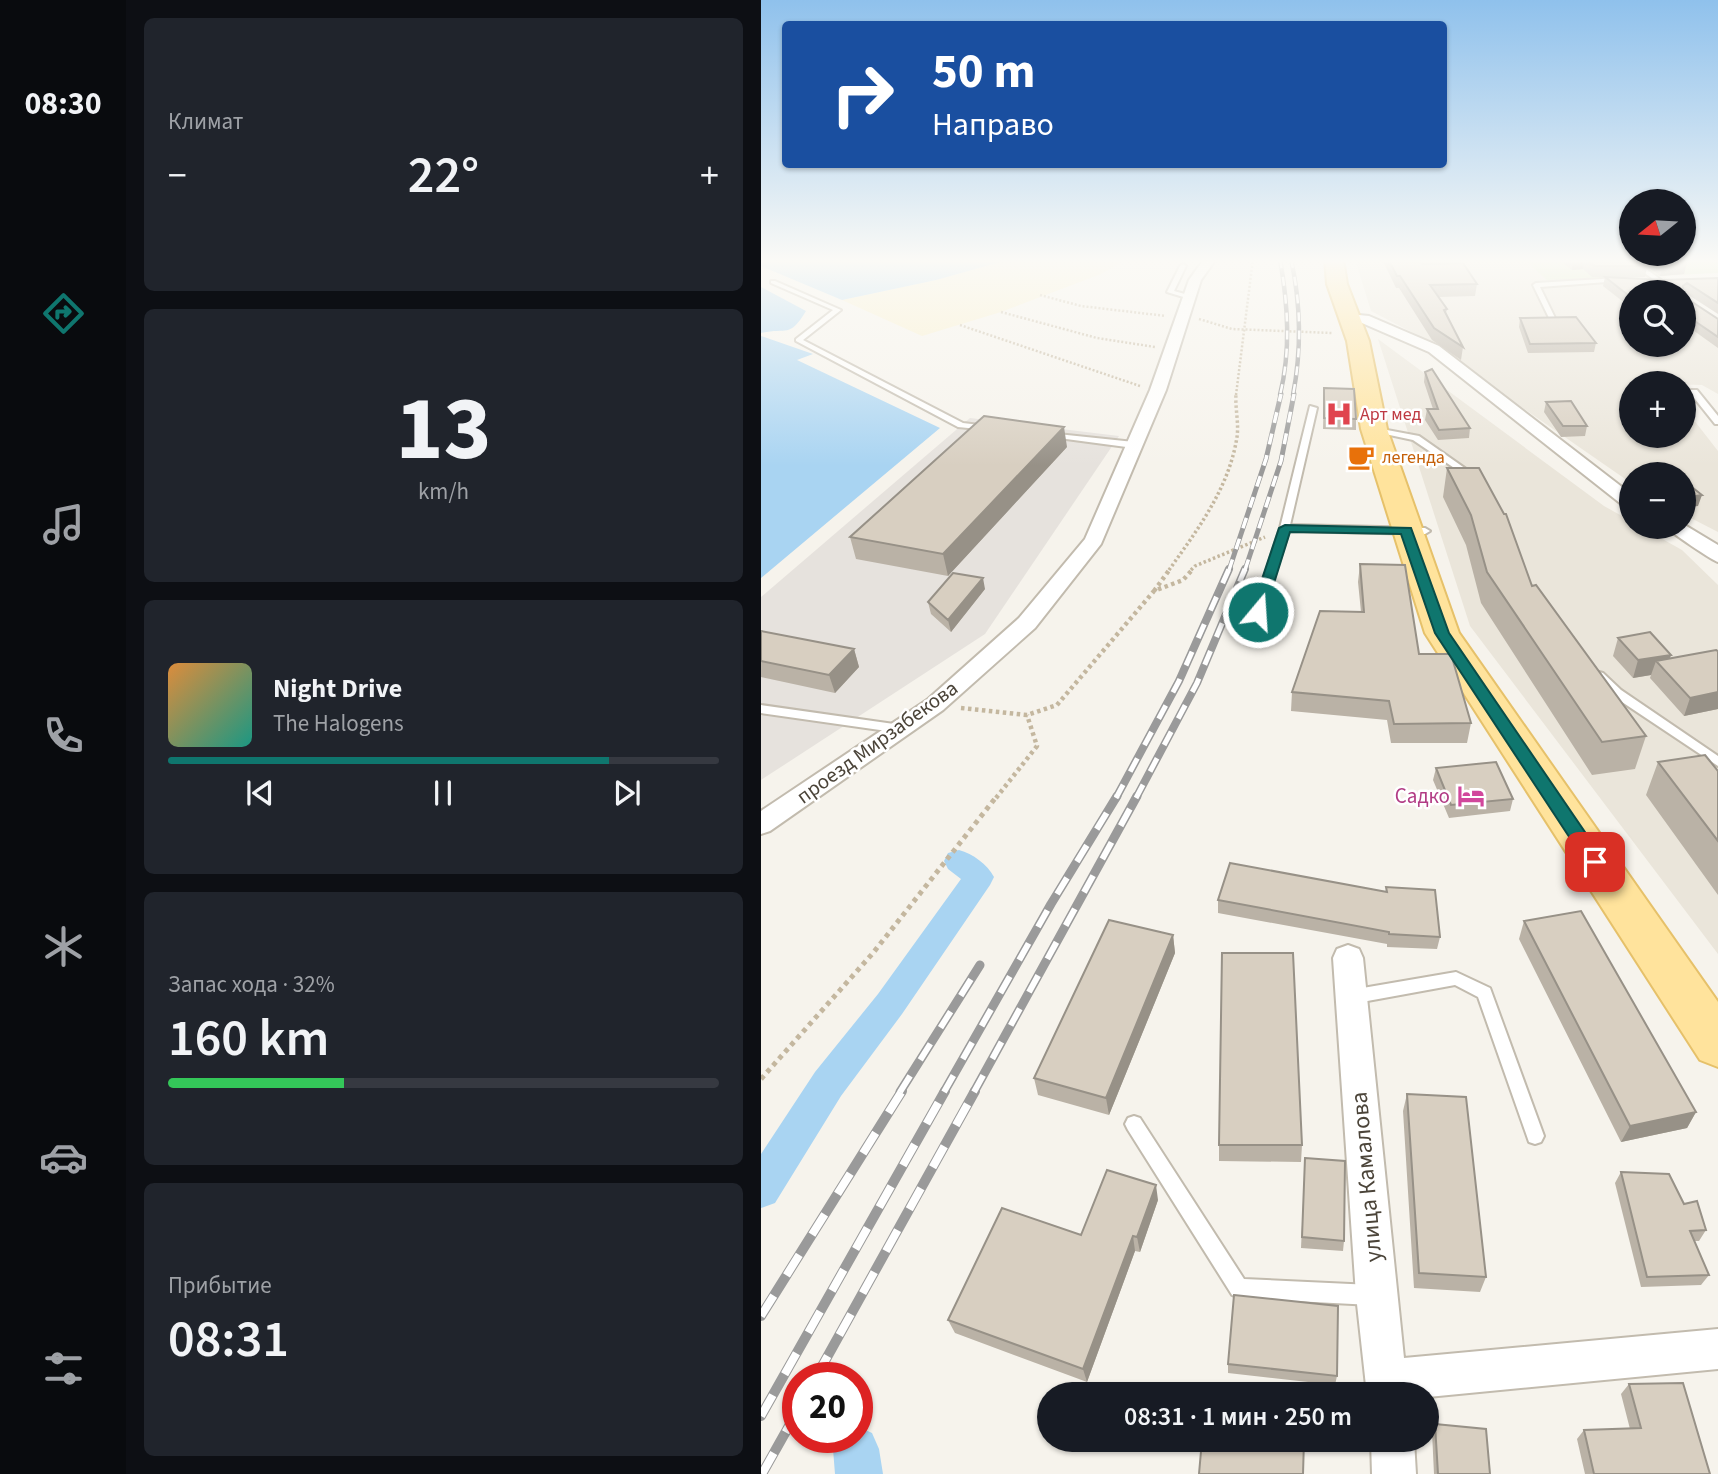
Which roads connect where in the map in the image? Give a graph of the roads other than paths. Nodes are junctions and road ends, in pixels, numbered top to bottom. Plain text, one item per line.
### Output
1 (814, 328) edge
2 (1180, 328) edge
3 (1352, 328) edge
4 (1363, 328) edge
5 (1696, 394) edge
6 (1313, 408) dead end
7 (1718, 422) edge
8 (999, 429) edge
9 (1376, 429) junction
10 (1037, 433) edge
11 (1134, 445) junction
12 (1484, 484) edge
13 (1619, 494) edge
14 (1285, 528) junction
15 (1416, 531) junction
16 (1696, 539) edge
17 (1713, 549) edge
18 (1258, 612) dead end
19 (1590, 668) edge
20 (761, 709) edge
21 (901, 729) junction
22 (1718, 762) edge
23 (761, 824) edge
24 (1348, 958) dead end
25 (1350, 998) junction
26 (1718, 998) edge
27 (1718, 1044) edge
28 (1134, 1124) dead end
29 (1535, 1136) dead end
30 (1376, 1295) junction
31 (1718, 1349) edge
32 (1387, 1382) edge
33 (1431, 1382) edge
34 (1393, 1452) edge
35 (1394, 1474) edge

1 - 8 lane
2 - 11 street, проезд Мирзабекова
3 - 9 main road
4 - 13 street
5 - 7 lane
6 - 14 lane
9 - 12 lane
9 - 15 main road
10 - 11 lane
11 - 21 street, проезд Мирзабекова
14 - 15 lane
14 - 18 lane
15 - 26 main road
15 - 27 main road
16 - 17 street
19 - 22 lane
20 - 21 lane
21 - 23 street, проезд Мирзабекова
24 - 25 street, улица Камалова
25 - 29 lane
25 - 30 street, улица Камалова
28 - 30 lane
30 - 32 street, улица Камалова
31 - 33 street
34 - 35 street

